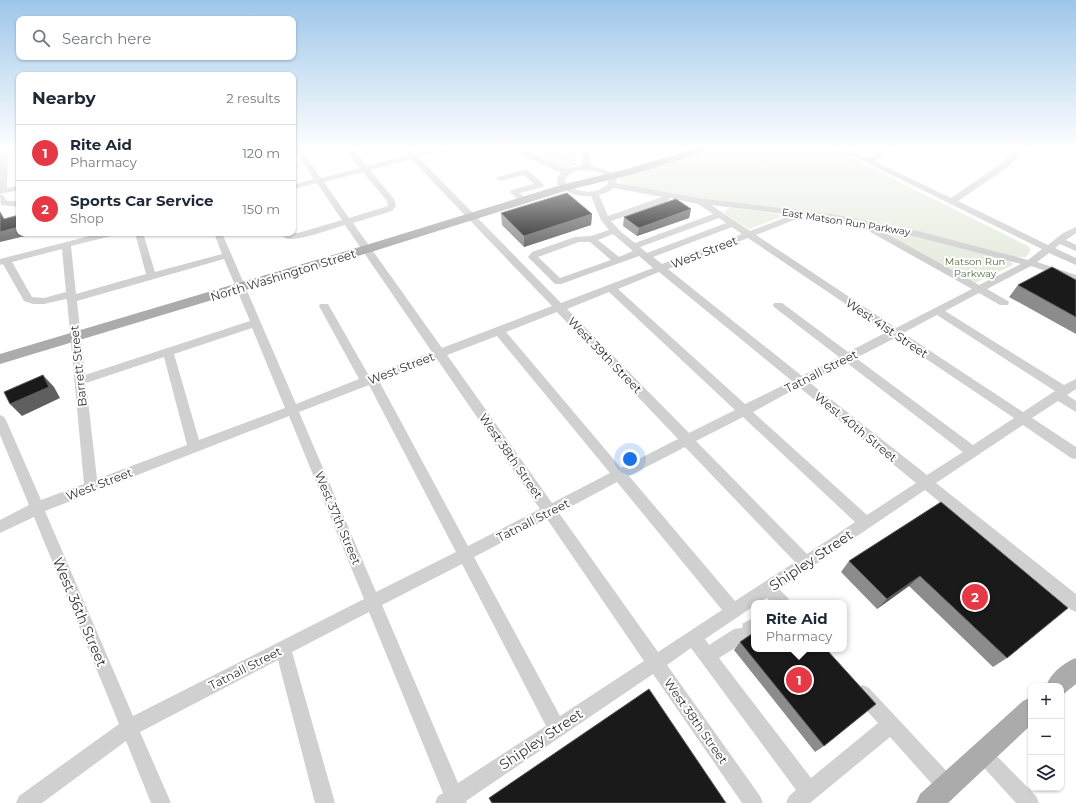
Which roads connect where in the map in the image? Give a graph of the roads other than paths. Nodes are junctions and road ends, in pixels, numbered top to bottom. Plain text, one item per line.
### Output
1 (323, 185) edge
2 (377, 185) edge
3 (441, 185) edge
4 (538, 185) edge
5 (572, 185) edge
6 (607, 185) edge
7 (635, 185) edge
8 (918, 185) edge
9 (975, 185) edge
10 (564, 187) junction
11 (16, 189) edge
12 (594, 193) junction
13 (1, 194) edge
14 (668, 195) junction
15 (523, 200) junction
16 (698, 201) junction
17 (951, 202) junction
18 (16, 204) edge
19 (805, 214) junction
20 (719, 215) junction
21 (471, 217) junction
22 (605, 220) junction
23 (348, 222) junction
24 (859, 222) junction
25 (732, 224) junction
26 (1076, 230) edge
27 (614, 231) junction
28 (675, 232) junction
29 (749, 235) junction
30 (100, 236) edge
31 (140, 236) edge
32 (219, 236) edge
33 (288, 236) edge
34 (592, 239) junction
35 (1059, 240) junction
36 (686, 241) junction
37 (66, 245) junction
38 (1076, 248) edge
39 (367, 249) junction
40 (1048, 250) junction
41 (640, 252) junction
42 (228, 255) junction
43 (3, 261) edge
44 (618, 261) junction
45 (1076, 262) edge
46 (1030, 263) junction
47 (1076, 266) edge
48 (661, 269) junction
49 (151, 276) junction
50 (1076, 278) edge
51 (241, 287) junction
52 (611, 288) junction
53 (979, 289) junction
54 (71, 297) junction
55 (1004, 304) dead end
56 (778, 305) dead end
57 (324, 306) dead end
58 (559, 308) junction
59 (938, 311) junction
60 (256, 323) junction
61 (499, 331) junction
62 (895, 333) junction
63 (75, 337) junction
64 (168, 352) junction
65 (440, 353) junction
66 (848, 357) junction
67 (0, 359) edge
68 (369, 380) junction
69 (80, 381) junction
70 (800, 382) junction
71 (1066, 390) edge
72 (1076, 406) edge
73 (292, 410) junction
74 (743, 411) junction
75 (1023, 418) junction
76 (0, 420) edge
77 (687, 440) junction
78 (194, 447) junction
79 (973, 452) junction
80 (1076, 454) edge
81 (619, 475) junction
82 (926, 483) junction
83 (91, 487) junction
84 (37, 508) junction
85 (550, 511) junction
86 (866, 523) junction
87 (0, 527) edge
88 (464, 555) junction
89 (806, 563) junction
90 (768, 588) junction
91 (779, 600) edge
92 (373, 602) junction
93 (1076, 604) edge
94 (733, 611) junction
95 (748, 630) edge
96 (694, 638) junction
97 (283, 649) junction
98 (707, 656) junction
99 (656, 663) junction
100 (1076, 669) edge
101 (1060, 683) edge
102 (854, 684) edge
103 (1028, 712) edge
104 (891, 724) junction
105 (129, 728) junction
106 (557, 728) junction
107 (982, 753) junction
108 (947, 786) junction
109 (802, 797) edge
110 (452, 801) edge
111 (26, 803) edge
112 (161, 803) edge
113 (325, 803) edge
114 (753, 803) edge
115 (929, 803) edge
116 (1029, 803) edge

1 - 23 street, West 38th Street
2 - 23 street
3 - 21 street, West 39th Street
4 - 15 street
5 - 10 main road, North Washington Street
6 - 12 street
7 - 14 street, East Matson Run Parkway
8 - 17 street
9 - 17 street
10 - 12 street
10 - 15 main road, North Washington Street
11 - 13 street
12 - 22 street, West 40th Street
13 - 18 street
14 - 16 street, East Matson Run Parkway
14 - 22 street
15 - 21 main road, North Washington Street
16 - 19 street, East Matson Run Parkway
16 - 20 street, West 41st Street
17 - 40 street
19 - 24 street, East Matson Run Parkway
19 - 29 street, West Street
20 - 25 street, West 41st Street
20 - 28 street
21 - 39 main road, North Washington Street
21 - 58 street, West 39th Street
22 - 27 street, West 40th Street
23 - 33 street
23 - 39 street, West 38th Street
24 - 46 street, East Matson Run Parkway
24 - 53 street
25 - 29 street, West 41st Street
25 - 36 street
26 - 35 street, Tatnall Street
27 - 34 street
27 - 41 street, West 40th Street
28 - 36 street
28 - 41 street
29 - 48 street, West Street
29 - 62 street, West 41st Street
30 - 37 street
31 - 49 street
32 - 42 street, West 37th Street
34 - 44 street
34 - 44 street
35 - 38 street
35 - 40 street, Tatnall Street
36 - 41 street
37 - 43 street
37 - 54 street, Barrett Street
39 - 51 main road, North Washington Street
39 - 65 street, West 38th Street
40 - 45 street
40 - 46 street, Tatnall Street
40 - 47 street
41 - 44 street
41 - 48 street, West 40th Street
42 - 49 street
42 - 51 street, West 37th Street
43 - 54 street
46 - 50 street, East Matson Run Parkway
46 - 53 street, Tatnall Street
48 - 52 street, West Street
48 - 70 street, West 40th Street
49 - 54 street
51 - 60 street, West 37th Street
51 - 63 main road, North Washington Street
52 - 58 street, West Street
52 - 74 street
53 - 55 street
53 - 59 street, Tatnall Street
54 - 63 street, Barrett Street
56 - 66 street
57 - 68 street
58 - 61 street, West Street
58 - 77 street, West 39th Street
59 - 62 street, Tatnall Street
59 - 71 street
60 - 64 street
60 - 73 street, West 37th Street
61 - 65 street, West Street
61 - 81 street
62 - 66 street, Tatnall Street
62 - 75 street, West 41st Street
63 - 67 main road, North Washington Street
63 - 69 street, Barrett Street
64 - 69 street
64 - 78 street
65 - 68 street, West Street
65 - 85 street, West 38th Street
66 - 70 street, Tatnall Street
66 - 79 street
68 - 73 street, West Street
68 - 88 street
69 - 83 street, Barrett Street
70 - 74 street, Tatnall Street
70 - 82 street, West 40th Street
71 - 72 street
71 - 75 street, Shipley Street
73 - 78 street, West Street
73 - 92 street, West 37th Street
74 - 77 street, Tatnall Street
74 - 86 street
75 - 79 street, Shipley Street
75 - 80 street, West 41st Street
76 - 84 street, West 36th Street
77 - 81 street, Tatnall Street
77 - 89 street, West 39th Street
78 - 83 street, West Street
79 - 82 street, Shipley Street
81 - 85 street, Tatnall Street
81 - 94 street
82 - 86 street, Shipley Street
82 - 93 street, West 40th Street
83 - 84 street, West Street
84 - 87 street, West Street
84 - 105 street, West 36th Street
85 - 88 street, Tatnall Street
85 - 99 street, West 38th Street
86 - 89 street, Shipley Street
88 - 92 street, Tatnall Street
88 - 106 street
89 - 90 street, Shipley Street
90 - 91 street
90 - 94 street, Shipley Street
92 - 97 street, Tatnall Street
92 - 110 street, West 37th Street
94 - 96 street, Shipley Street
95 - 98 street
96 - 98 street
96 - 99 street, Shipley Street
97 - 105 street, Tatnall Street
97 - 113 street
98 - 109 street
99 - 106 street, Shipley Street
99 - 114 street, West 38th Street
100 - 101 main road
102 - 104 street
103 - 107 main road
104 - 108 street
104 - 109 street
105 - 111 street, Tatnall Street
105 - 112 street, West 36th Street
106 - 110 street, Shipley Street
107 - 108 main road
107 - 116 street
108 - 115 main road

